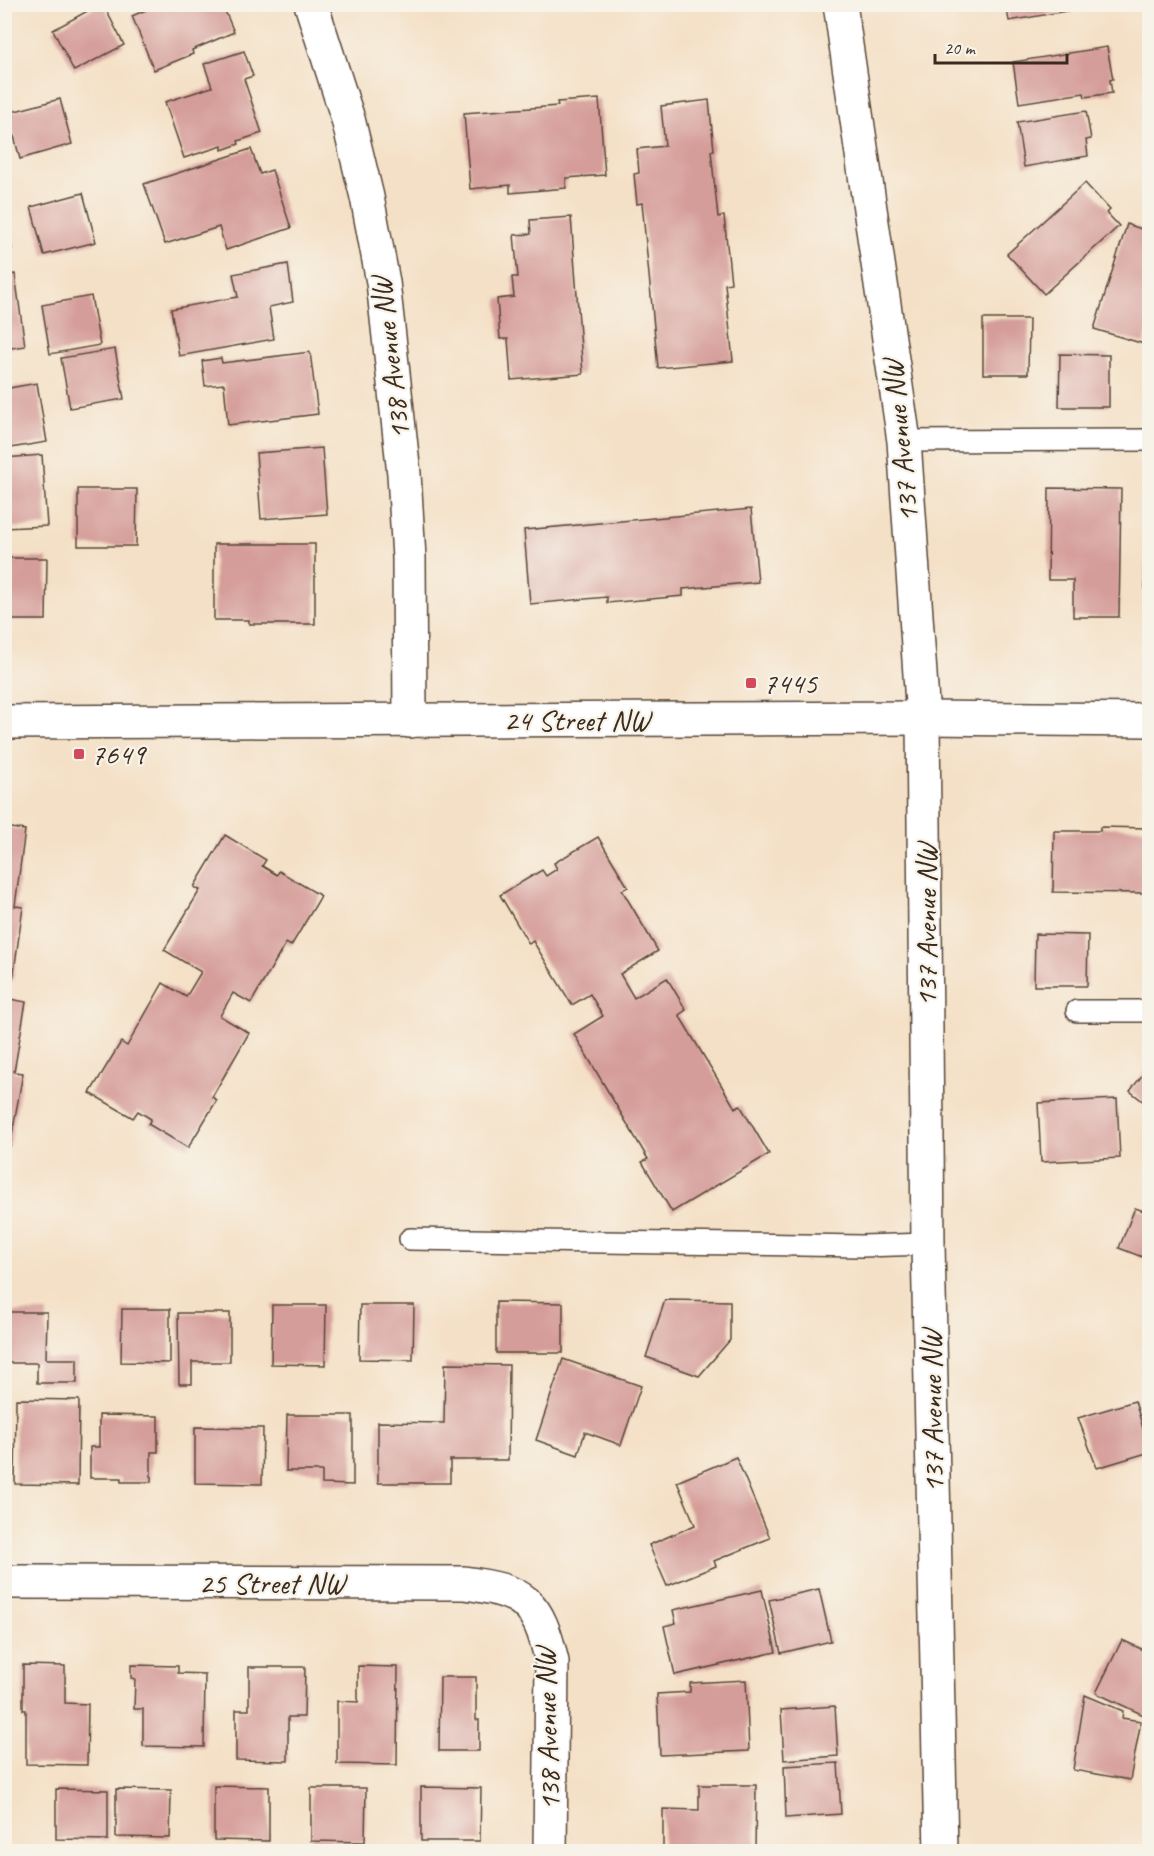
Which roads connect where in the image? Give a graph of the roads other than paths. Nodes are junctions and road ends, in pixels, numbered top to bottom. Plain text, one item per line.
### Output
1 (311, 4) edge
2 (840, 4) edge
3 (1149, 440) edge
4 (904, 441) junction
5 (923, 718) junction
6 (1149, 720) edge
7 (410, 721) junction
8 (4, 722) edge
9 (1077, 1011) dead end
10 (1149, 1011) edge
11 (410, 1239) dead end
12 (928, 1244) junction
13 (4, 1582) edge
14 (533, 1609) joint
15 (550, 1851) edge
16 (941, 1851) edge

1 - 7 street, 138 Avenue NW
2 - 4 street, 137 Avenue NW
3 - 4 lane
4 - 5 street, 137 Avenue NW
5 - 6 street, 24 Street NW
5 - 7 street, 24 Street NW
5 - 12 street, 137 Avenue NW
7 - 8 street, 24 Street NW
9 - 10 lane
11 - 12 lane
12 - 16 street, 137 Avenue NW
13 - 14 street, 25 Street NW
14 - 15 street, 138 Avenue NW

